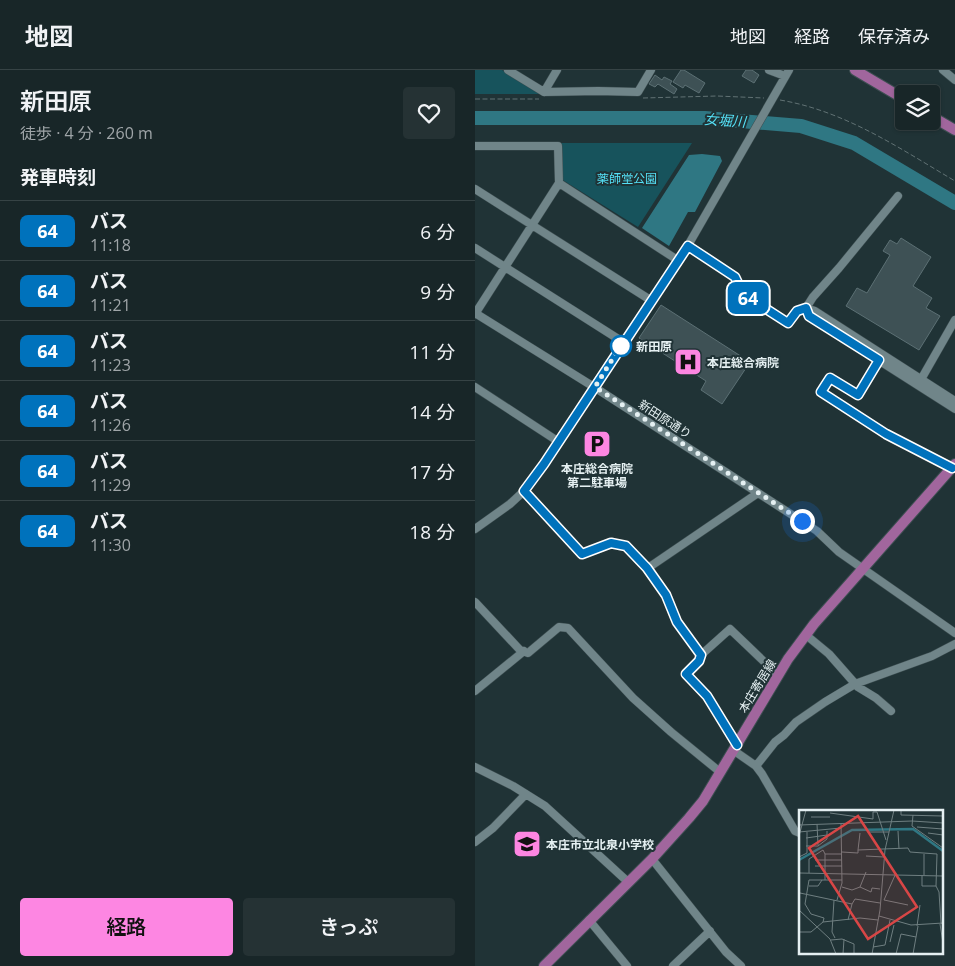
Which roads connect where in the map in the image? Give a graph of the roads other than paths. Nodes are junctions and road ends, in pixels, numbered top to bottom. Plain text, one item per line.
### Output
1 (508, 70) edge
2 (557, 70) edge
3 (651, 70) edge
4 (769, 70) edge
5 (855, 70) edge
6 (943, 70) edge
7 (787, 73) edge
8 (955, 80) edge
9 (895, 94) edge
10 (542, 96) junction
11 (940, 121) edge
12 (955, 130) edge
13 (475, 146) edge
14 (559, 183) junction
15 (475, 189) edge
16 (898, 196) dead end
17 (531, 225) junction
18 (688, 246) junction
19 (475, 248) edge
20 (679, 261) junction
21 (505, 266) junction
22 (652, 301) junction
23 (806, 308) junction
24 (475, 313) edge
25 (955, 320) edge
26 (623, 342) junction
27 (881, 358) junction
28 (919, 382) junction
29 (475, 387) edge
30 (595, 387) junction
31 (955, 401) edge
32 (955, 409) edge
33 (559, 442) junction
34 (953, 466) edge
35 (524, 491) junction
36 (758, 493) junction
37 (475, 529) edge
38 (647, 568) junction
39 (863, 568) junction
40 (475, 602) edge
41 (955, 633) edge
42 (806, 635) junction
43 (955, 644) edge
44 (524, 652) junction
45 (701, 655) junction
46 (778, 675) junction
47 (855, 684) junction
48 (475, 691) edge
49 (891, 711) dead end
50 (735, 748) junction
51 (756, 766) junction
52 (475, 768) edge
53 (720, 772) junction
54 (526, 794) junction
55 (799, 833) edge
56 (475, 842) edge
57 (651, 859) junction
58 (628, 882) junction
59 (589, 920) junction
60 (710, 931) junction
61 (544, 966) edge
62 (627, 966) edge
63 (673, 966) edge
64 (741, 966) edge

1 - 10 street
2 - 10 street
3 - 10 street
4 - 7 street
5 - 9 main road
6 - 8 street
7 - 18 street
11 - 12 main road
13 - 14 street
14 - 17 street
14 - 20 street
15 - 17 street
16 - 23 street
17 - 21 street
17 - 22 street
18 - 20 street
18 - 23 street
19 - 21 street
20 - 22 street
21 - 24 street
21 - 26 street
22 - 26 street
23 - 27 street
24 - 30 street, 新田原通り
25 - 28 street
26 - 30 street
27 - 28 street
27 - 34 street
28 - 31 street
28 - 32 street
29 - 33 street
30 - 33 street
30 - 36 street, 新田原通り
33 - 35 street
34 - 39 main road, 本庄寄居線
35 - 37 street
35 - 38 street
36 - 38 street
36 - 39 street, 新田原通り
38 - 45 street
39 - 41 street, 新田原通り
39 - 42 main road, 本庄寄居線
40 - 44 street
42 - 46 main road, 本庄寄居線
42 - 47 street
43 - 47 street
44 - 48 street
44 - 53 street
45 - 46 street
45 - 50 street
46 - 50 main road, 本庄寄居線
47 - 49 street
47 - 51 street
50 - 51 street
50 - 53 main road, 本庄寄居線
51 - 55 street
52 - 54 street
53 - 57 main road, 本庄寄居線
54 - 56 street
54 - 58 street
57 - 58 main road, 本庄寄居線
57 - 60 street
58 - 59 main road, 本庄寄居線
59 - 61 main road, 本庄寄居線
59 - 62 street
60 - 63 street
60 - 64 street

